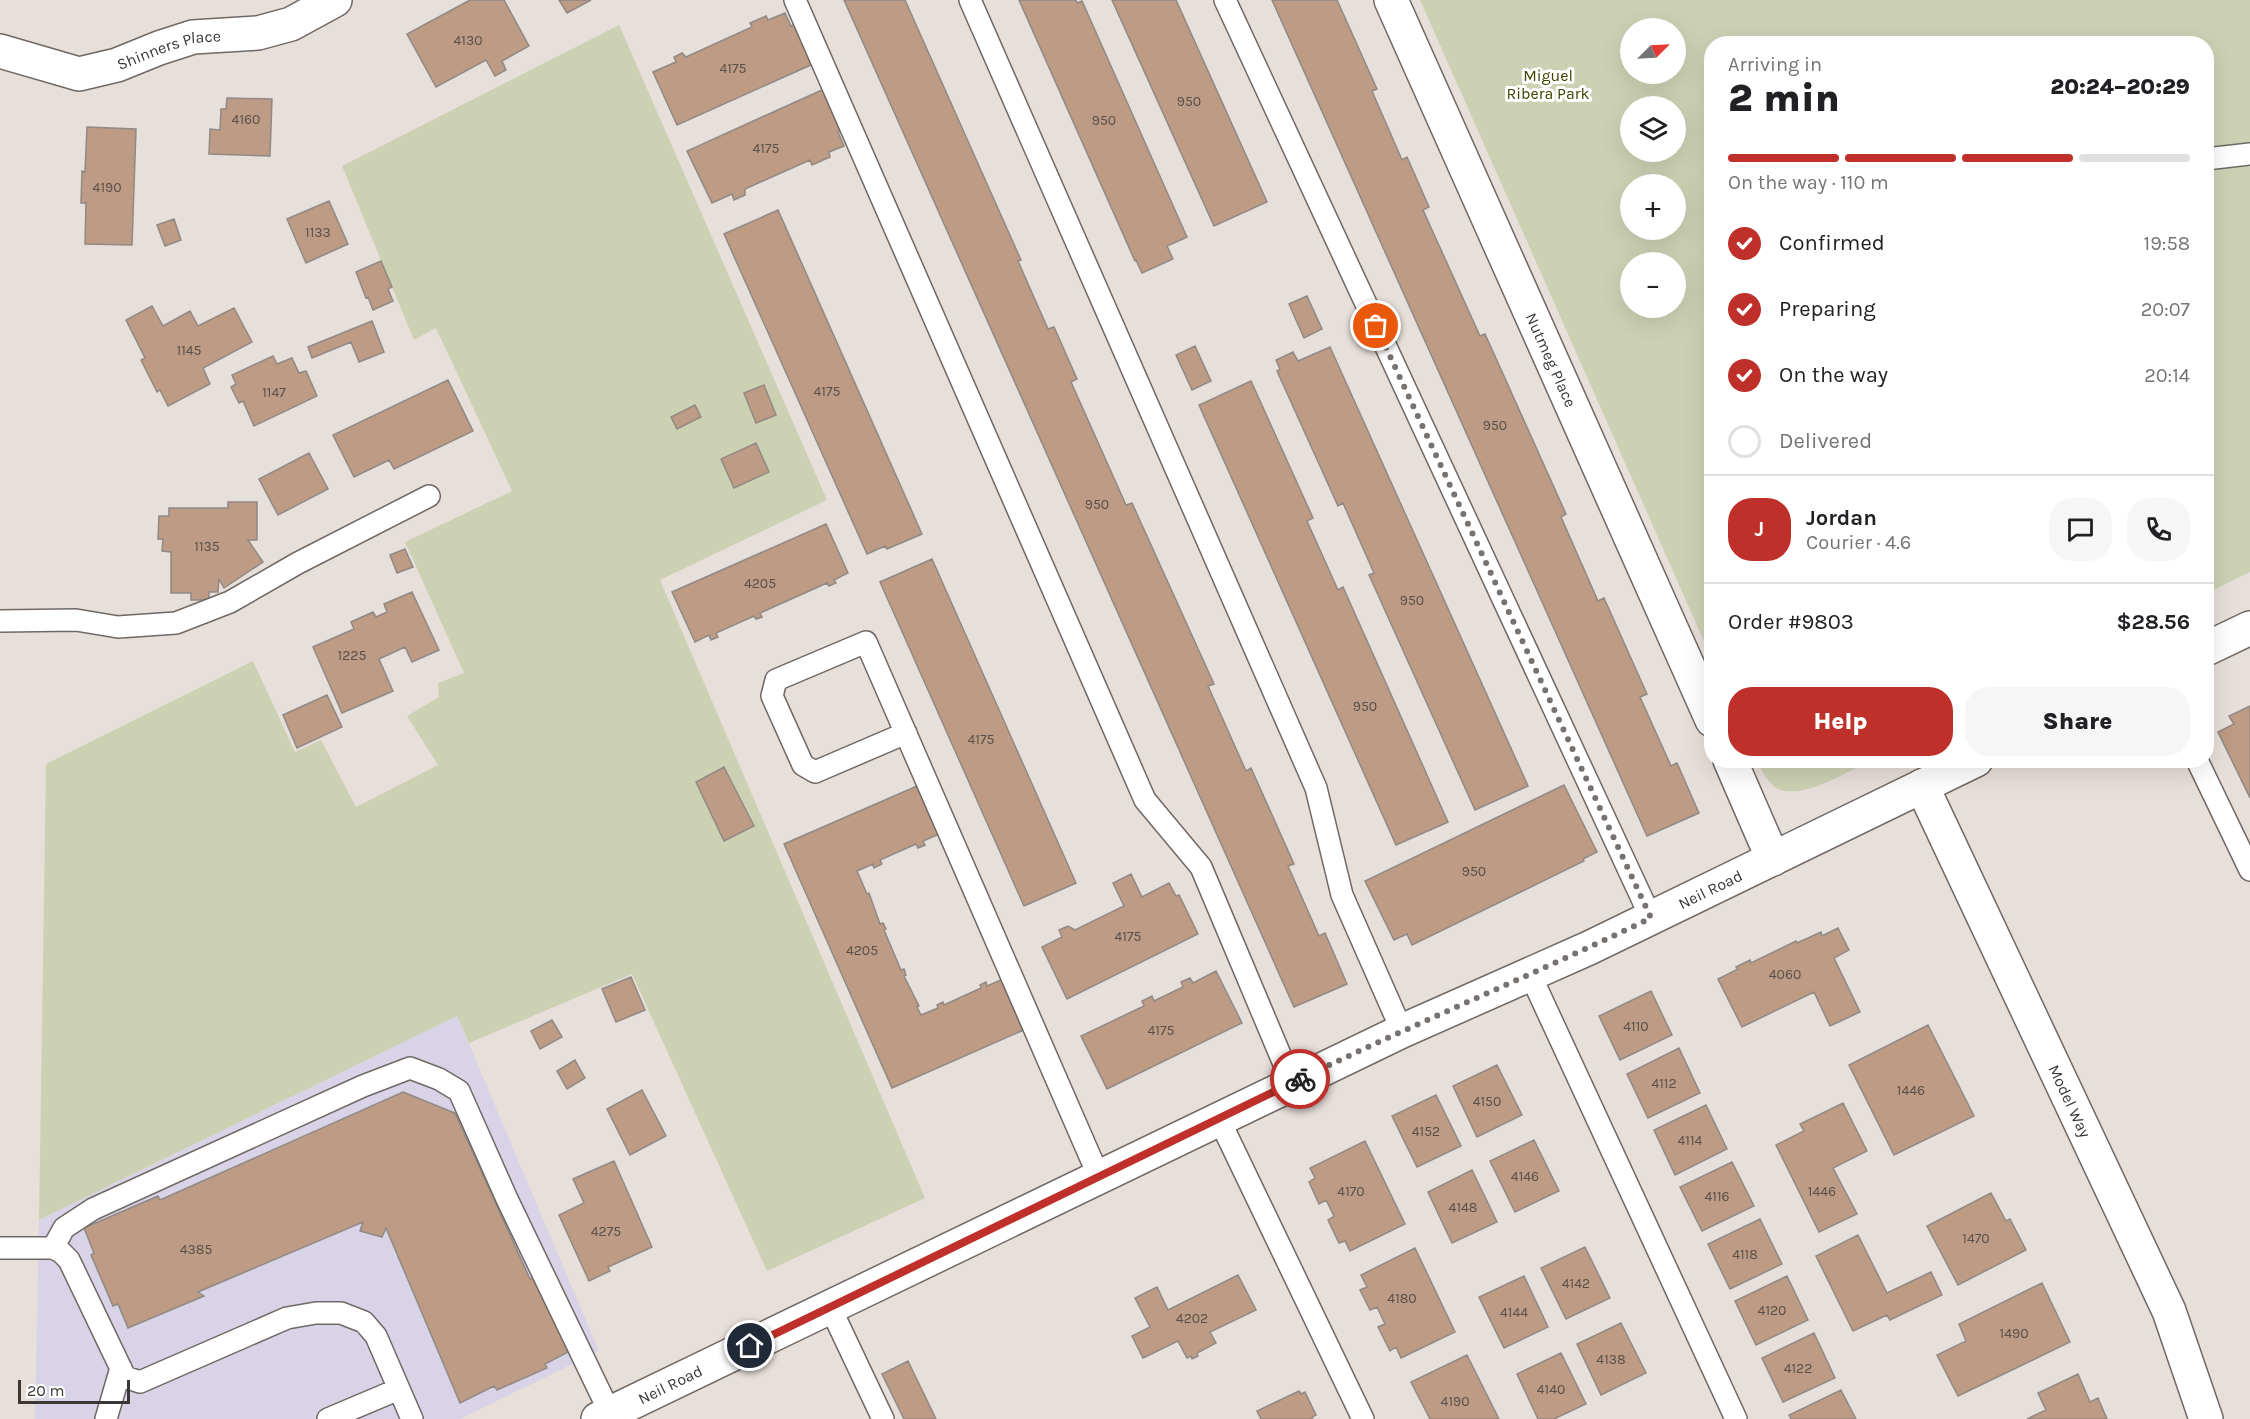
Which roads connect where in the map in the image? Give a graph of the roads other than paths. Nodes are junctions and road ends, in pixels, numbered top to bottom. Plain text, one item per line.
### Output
1 (335, 0) edge
2 (795, 0) edge
3 (970, 0) edge
4 (1225, 0) edge
5 (1391, 0) edge
6 (0, 51) edge
7 (2250, 154) edge
8 (2214, 158) edge
9 (429, 496) dead end
10 (0, 621) edge
11 (2250, 628) edge
12 (2214, 645) edge
13 (1704, 702) edge
14 (906, 733) junction
15 (1733, 768) edge
16 (1959, 768) edge
17 (2200, 768) edge
18 (1922, 786) junction
19 (1773, 859) junction
20 (2250, 870) edge
21 (1651, 918) junction
22 (1530, 974) junction
23 (1402, 1031) junction
24 (1292, 1083) junction
25 (1219, 1119) junction
26 (1099, 1177) junction
27 (0, 1248) edge
28 (53, 1248) junction
29 (830, 1307) junction
30 (121, 1368) junction
31 (399, 1389) junction
32 (604, 1416) edge
33 (106, 1419) edge
34 (328, 1419) edge
35 (412, 1419) edge
36 (883, 1419) edge
37 (1363, 1419) edge
38 (1736, 1419) edge
39 (2206, 1419) edge

1 - 6 street, Shinners Place
2 - 24 lane
3 - 23 lane
4 - 21 lane
5 - 13 street, Nutmeg Place
7 - 8 lane
9 - 10 lane
11 - 12 street
14 - 14 lane
14 - 26 lane
15 - 19 street
16 - 18 street, Neil Road
17 - 20 lane
18 - 19 street, Neil Road
18 - 39 street, Model Way
19 - 21 street, Neil Road
21 - 22 street, Neil Road
22 - 23 street, Neil Road
22 - 38 lane
23 - 24 street, Neil Road
24 - 25 street, Neil Road
25 - 26 street, Neil Road
25 - 37 lane
26 - 29 street, Neil Road
27 - 28 lane
28 - 30 lane
28 - 32 lane
29 - 32 street, Neil Road
29 - 36 lane
30 - 31 lane
30 - 33 lane
31 - 34 lane
31 - 35 lane

